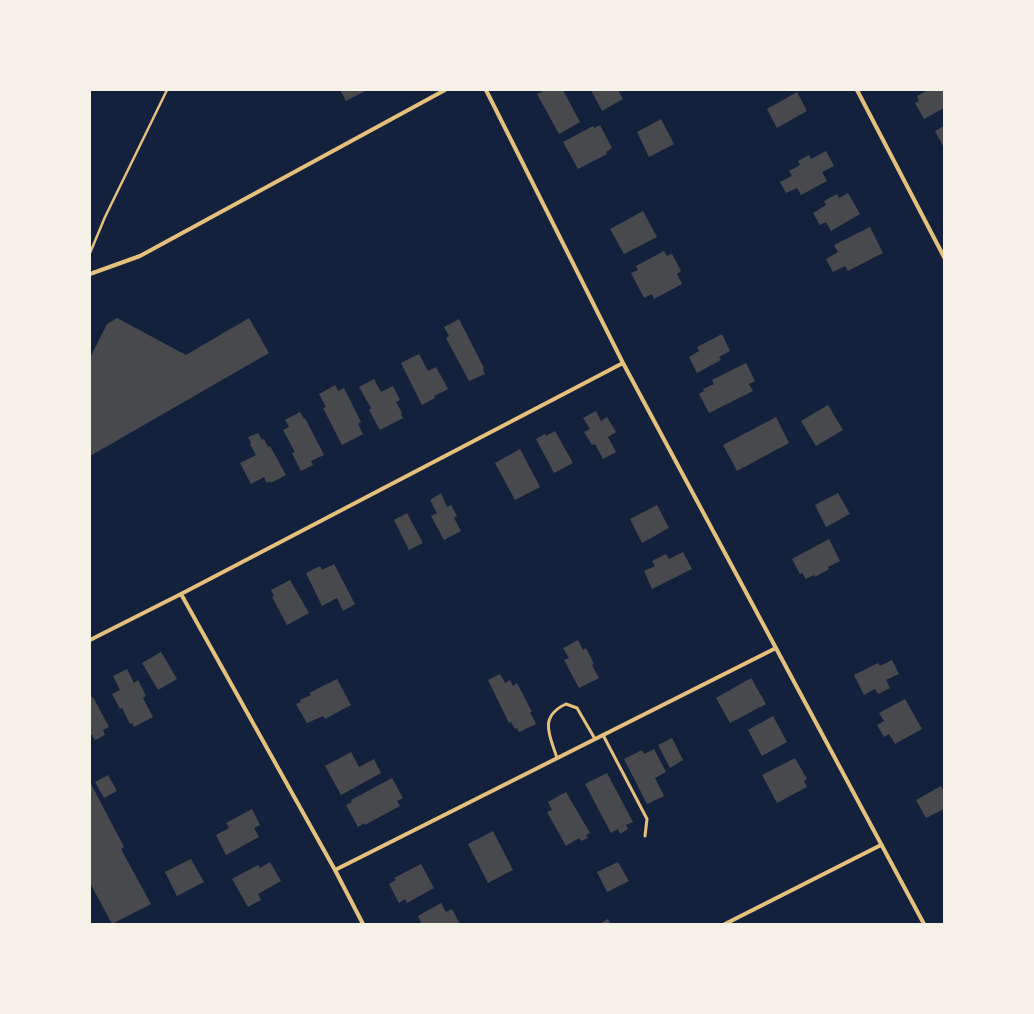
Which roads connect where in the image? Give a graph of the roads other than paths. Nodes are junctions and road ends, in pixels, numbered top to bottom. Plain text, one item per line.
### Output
1 (445, 90) edge
2 (486, 90) edge
3 (857, 90) edge
4 (944, 257) edge
5 (90, 274) edge
6 (623, 363) junction
7 (181, 594) junction
8 (90, 640) edge
9 (776, 648) junction
10 (604, 735) junction
11 (596, 739) junction
12 (557, 758) junction
13 (645, 836) dead end
14 (881, 845) junction
15 (335, 870) junction
16 (363, 924) edge
17 (725, 924) edge
18 (924, 924) edge

1 - 5 street
2 - 6 street
3 - 4 street
6 - 7 street
6 - 9 street
7 - 8 street
7 - 15 street
9 - 10 street
9 - 14 street
10 - 11 street
10 - 13 lane
11 - 12 street
11 - 12 lane
12 - 15 street
14 - 17 street
14 - 18 street
15 - 16 street

